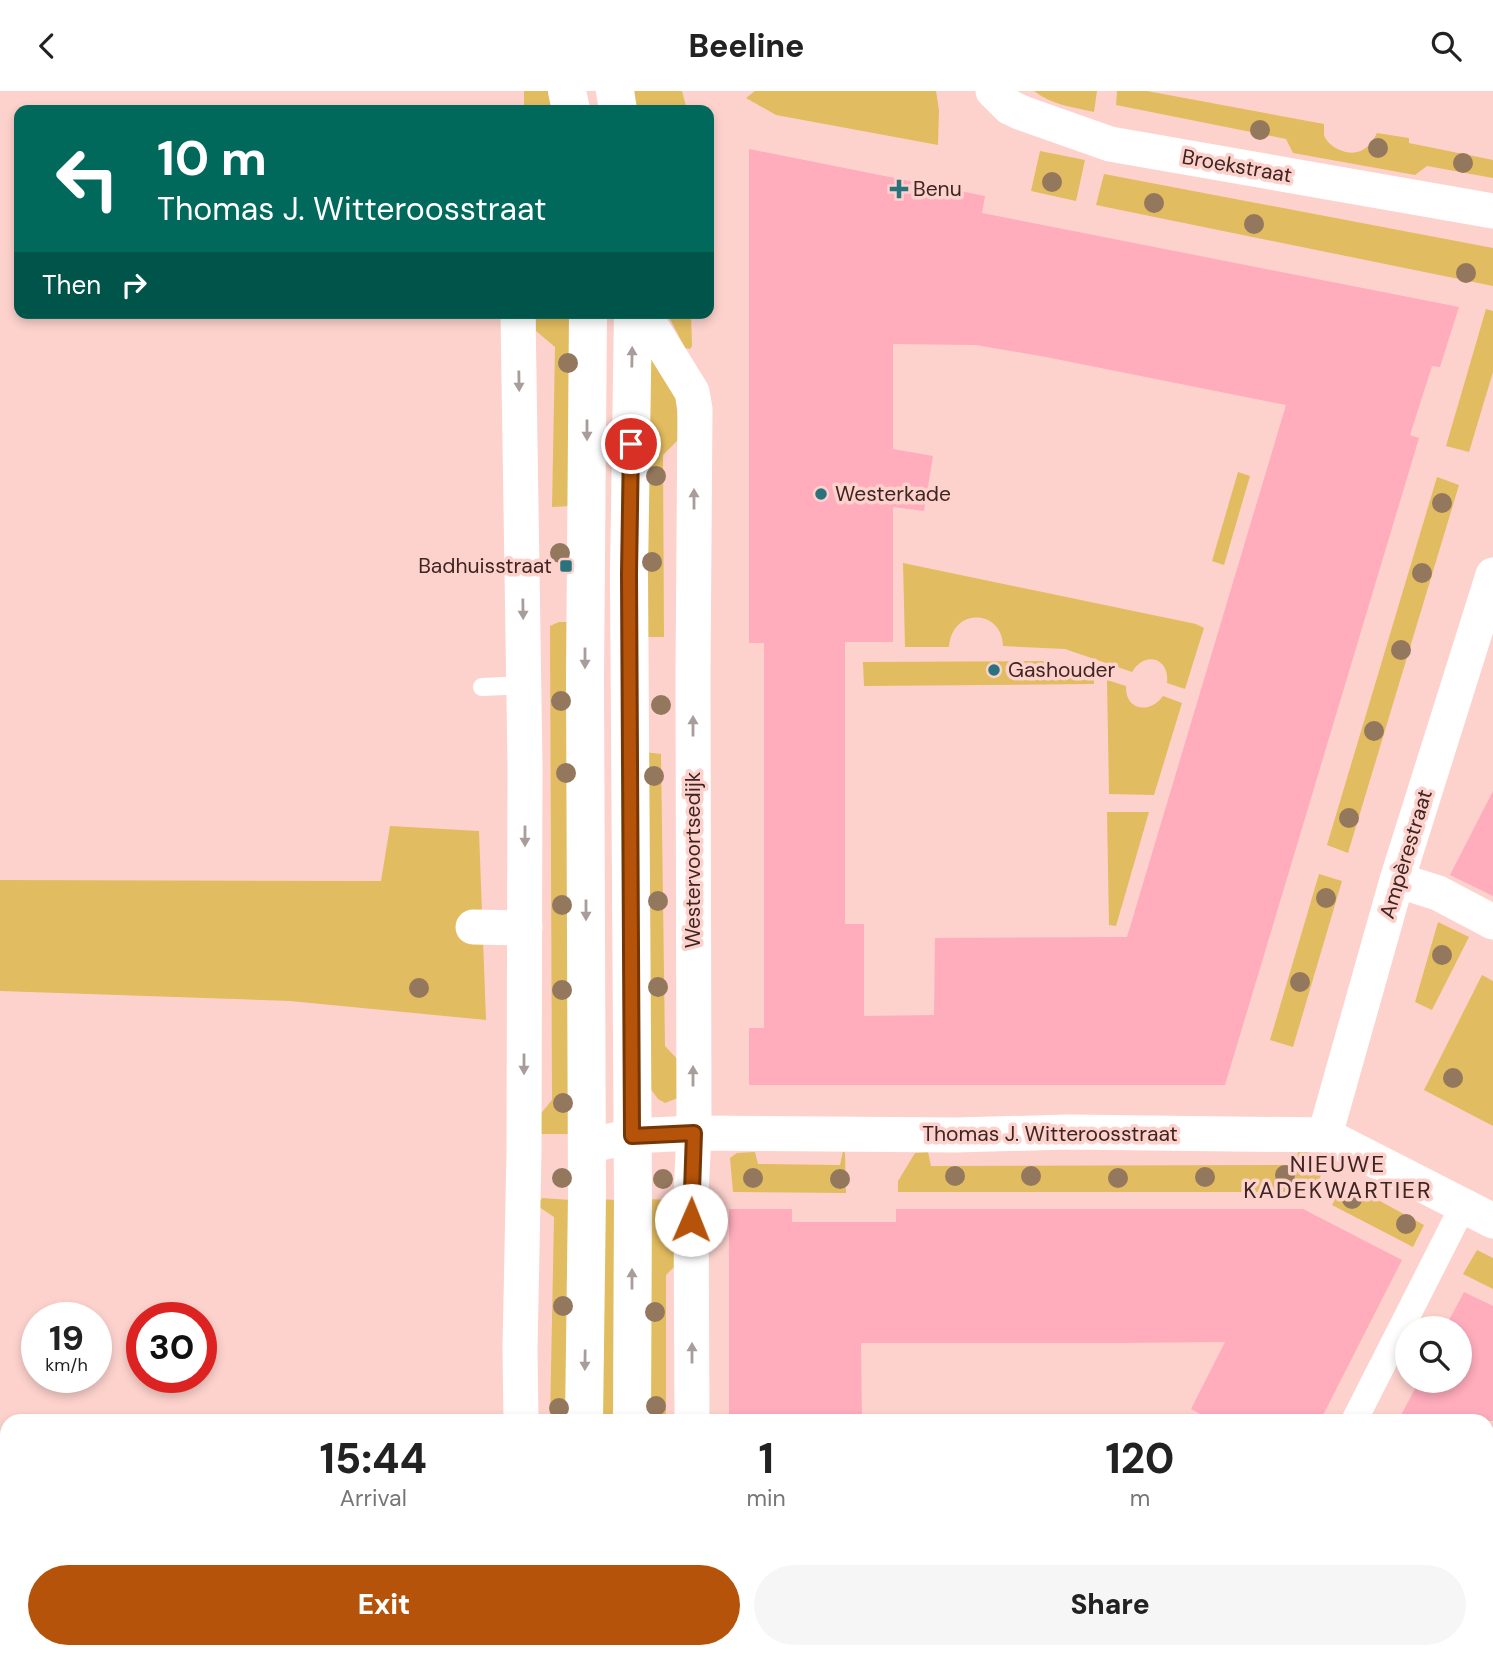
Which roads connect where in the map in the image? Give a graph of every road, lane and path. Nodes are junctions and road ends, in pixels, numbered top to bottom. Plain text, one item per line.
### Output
1 (993, 91) edge
2 (1493, 211) edge
3 (517, 319) edge
4 (587, 319) edge
5 (633, 319) edge
6 (647, 319) edge
7 (1493, 575) edge
8 (524, 685) junction
9 (482, 687) dead end
10 (1397, 880) junction
11 (1493, 922) edge
12 (472, 927) dead end
13 (525, 928) junction
14 (694, 1133) junction
15 (1325, 1135) junction
16 (632, 1136) junction
17 (587, 1146) junction
18 (1478, 1213) edge
19 (521, 1414) edge
20 (584, 1414) edge
21 (632, 1414) edge
22 (692, 1414) edge
23 (1358, 1414) edge

1 - 2 street, Broekstraat
3 -> 8 street
4 -> 17 main road
16 -> 5 main road
14 -> 6 street, Westervoortsedijk
7 - 10 street, Ampèrestraat
8 - 9 lane
8 -> 13 street
10 - 11 street
10 - 15 street, Ampèrestraat
12 - 13 street
13 -> 19 street
14 - 15 street, Thomas J. Witteroosstraat
14 - 16 street, Thomas J. Witteroosstraat
22 -> 14 street, Westervoortsedijk
15 - 18 street, Thomas J. Witteroosstraat
16 - 17 street, Thomas J. Witteroosstraat
21 -> 16 main road
17 -> 20 main road
18 - 23 street

